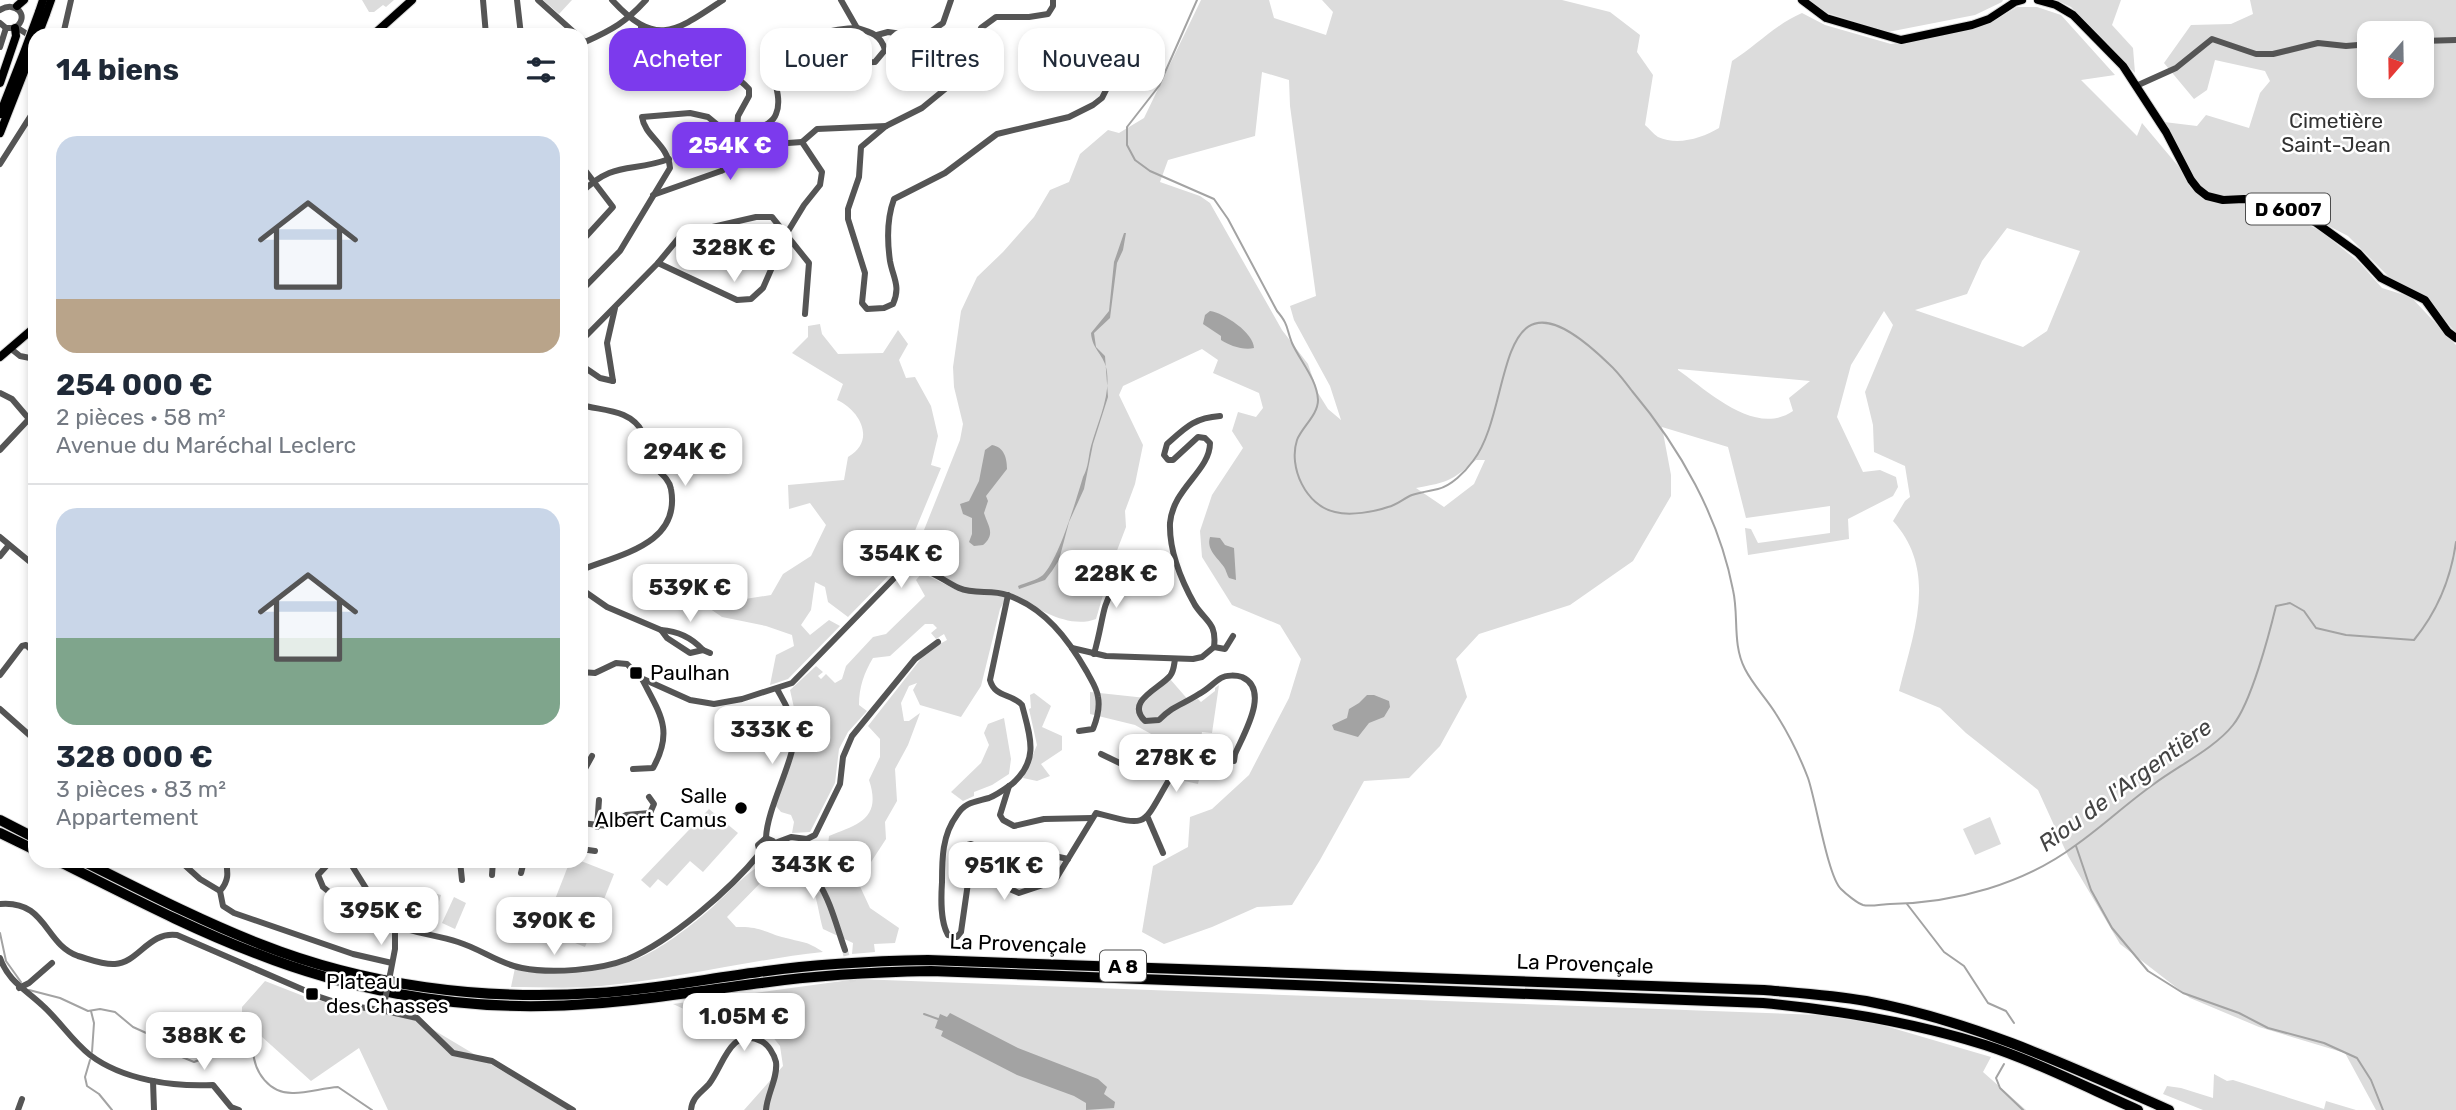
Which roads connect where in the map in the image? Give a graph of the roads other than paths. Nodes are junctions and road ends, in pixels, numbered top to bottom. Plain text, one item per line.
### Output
1 (43, 0) edge
2 (51, 0) edge
3 (71, 0) edge
4 (412, 0) edge
5 (483, 0) edge
6 (517, 0) edge
7 (538, 0) edge
8 (612, 0) edge
9 (646, 0) edge
10 (723, 0) edge
11 (841, 0) edge
12 (951, 0) edge
13 (1052, 0) edge
14 (1802, 0) edge
15 (2022, 0) edge
16 (2038, 0) edge
17 (8, 5) edge
18 (42, 13) junction
19 (22, 19) junction
20 (629, 19) junction
21 (9, 27) edge
22 (641, 27) junction
23 (857, 27) junction
24 (38, 28) edge
25 (38, 28) edge
26 (65, 28) edge
27 (382, 28) edge
28 (486, 28) edge
29 (519, 28) edge
30 (569, 28) edge
31 (28, 30) edge
32 (877, 35) junction
33 (28, 38) edge
34 (2456, 40) edge
35 (588, 41) edge
36 (2434, 41) edge
37 (2357, 45) edge
38 (0, 47) edge
39 (28, 55) edge
40 (28, 58) edge
41 (872, 62) edge
42 (0, 83) edge
43 (2136, 86) junction
44 (1106, 91) edge
45 (0, 114) edge
46 (28, 120) edge
47 (886, 127) junction
48 (0, 133) edge
49 (736, 140) junction
50 (802, 142) junction
51 (669, 159) junction
52 (0, 164) edge
53 (735, 164) junction
54 (588, 174) edge
55 (593, 181) junction
56 (588, 186) edge
57 (652, 195) junction
58 (787, 233) junction
59 (588, 234) edge
60 (659, 263) junction
61 (588, 284) edge
62 (616, 307) junction
63 (806, 314) dead end
64 (28, 333) edge
65 (588, 334) edge
66 (2456, 338) edge
67 (10, 348) junction
68 (0, 357) edge
69 (28, 358) edge
70 (588, 369) edge
71 (0, 393) edge
72 (588, 407) edge
73 (1220, 416) dead end
74 (28, 418) edge
75 (28, 420) edge
76 (0, 450) edge
77 (0, 537) edge
78 (9, 545) junction
79 (0, 556) edge
80 (28, 560) edge
81 (588, 567) edge
82 (1163, 574) dead end
83 (588, 595) edge
84 (1008, 595) junction
85 (662, 630) junction
86 (1233, 636) dead end
87 (938, 642) dead end
88 (28, 647) edge
89 (1214, 647) junction
90 (1072, 648) junction
91 (1094, 654) junction
92 (1175, 659) junction
93 (588, 672) edge
94 (0, 675) edge
95 (641, 678) junction
96 (777, 689) junction
97 (0, 709) edge
98 (1079, 731) dead end
99 (28, 734) edge
100 (1101, 754) dead end
101 (592, 756) dead end
102 (1234, 761) dead end
103 (588, 763) edge
104 (633, 769) dead end
105 (1009, 786) junction
106 (649, 797) dead end
107 (599, 800) dead end
108 (622, 806) dead end
109 (626, 815) junction
110 (1092, 818) junction
111 (1148, 818) junction
112 (0, 820) edge
113 (588, 825) edge
114 (597, 827) junction
115 (0, 833) edge
116 (28, 834) edge
117 (766, 838) junction
118 (775, 846) junction
119 (964, 846) dead end
120 (28, 847) edge
121 (588, 850) edge
122 (595, 852) dead end
123 (760, 853) junction
124 (1163, 853) dead end
125 (1068, 859) junction
126 (72, 868) edge
127 (97, 868) edge
128 (188, 868) edge
129 (227, 868) edge
130 (324, 868) edge
131 (353, 868) edge
132 (461, 868) edge
133 (492, 868) edge
134 (522, 868) edge
135 (521, 873) dead end
136 (492, 875) dead end
137 (462, 880) dead end
138 (220, 891) junction
139 (0, 904) edge
140 (379, 911) junction
141 (395, 926) junction
142 (845, 950) tunnel mouth
143 (0, 958) edge
144 (52, 963) dead end
145 (392, 963) junction
146 (19, 988) junction
147 (382, 1010) junction
148 (153, 1081) junction
149 (22, 1099) dead end
150 (18, 1110) edge
151 (153, 1110) edge
152 (239, 1110) edge
153 (573, 1110) edge
154 (691, 1110) edge
155 (766, 1110) edge
156 (2138, 1110) edge
157 (2169, 1110) edge

1 - 18 main road
2 - 18 main road
3 - 26 street
4 - 27 main road
5 - 28 street
6 - 29 street
7 - 30 street
8 - 20 street
9 - 20 street
10 - 22 street
11 - 23 street
12 - 32 street
13 - 47 street
14 - 15 main road
16 - 43 main road, D 6007
17 - 19 street
18 - 24 main road, bridge
18 - 25 main road, bridge
19 - 21 street
19 - 31 street
20 - 22 street
20 - 35 street
21 - 33 street
21 - 38 street
21 - 42 main road
22 - 49 street
23 - 32 street
23 - 49 street
32 - 41 street
34 - 36 street
37 - 43 street
39 - 45 main road
40 - 48 main road
43 - 66 main road, D 6007
44 - 47 street
46 - 52 street
47 - 50 street
49 - 51 street
49 - 53 street
50 - 53 street
50 - 58 street
51 - 55 street
51 - 57 street
53 - 57 street
54 - 55 street
55 - 56 street
55 - 59 street
57 - 61 street
58 - 60 street
58 - 60 street
58 - 63 street
60 - 62 street
62 - 65 street
62 - 70 street
64 - 67 main road
67 - 68 main road
67 - 69 street
71 - 74 street
72 - 81 street
73 - 89 street
75 - 76 street
77 - 78 street
78 - 79 street
78 - 80 street
82 - 91 street
83 - 85 street
84 - 90 street
84 - 96 street
84 - 105 street
85 - 85 street
86 - 89 street
87 - 118 street
88 - 94 street
89 - 92 street
90 - 91 street
90 - 98 street
91 - 92 street
92 - 102 street
93 - 95 street
95 - 96 street
95 - 104 street
96 - 117 street
97 - 99 street
100 - 111 street
101 - 103 street
105 - 110 street
105 - 125 street
106 - 109 street
107 - 114 street
108 - 109 street
109 - 114 street
110 - 111 street
110 - 125 street
111 - 124 street
112 - 116 highway
113 - 114 street
115 - 120 highway
117 - 118 street
117 - 123 street
118 - 123 street
118 - 142 street
119 - 125 street
121 - 122 street
123 - 141 street
126 - 156 highway, La Provençale / A 8
127 - 157 highway, La Provençale / A 8
128 - 138 street
129 - 138 street
130 - 140 street
131 - 140 street
132 - 137 street
133 - 136 street
134 - 135 street
138 - 145 street
139 - 147 street
140 - 141 street
141 - 145 street
143 - 146 street
144 - 146 street
145 - 147 street, bridge
146 - 148 street
147 - 153 street
148 - 151 street
148 - 152 street
149 - 150 street
154 - 155 street

